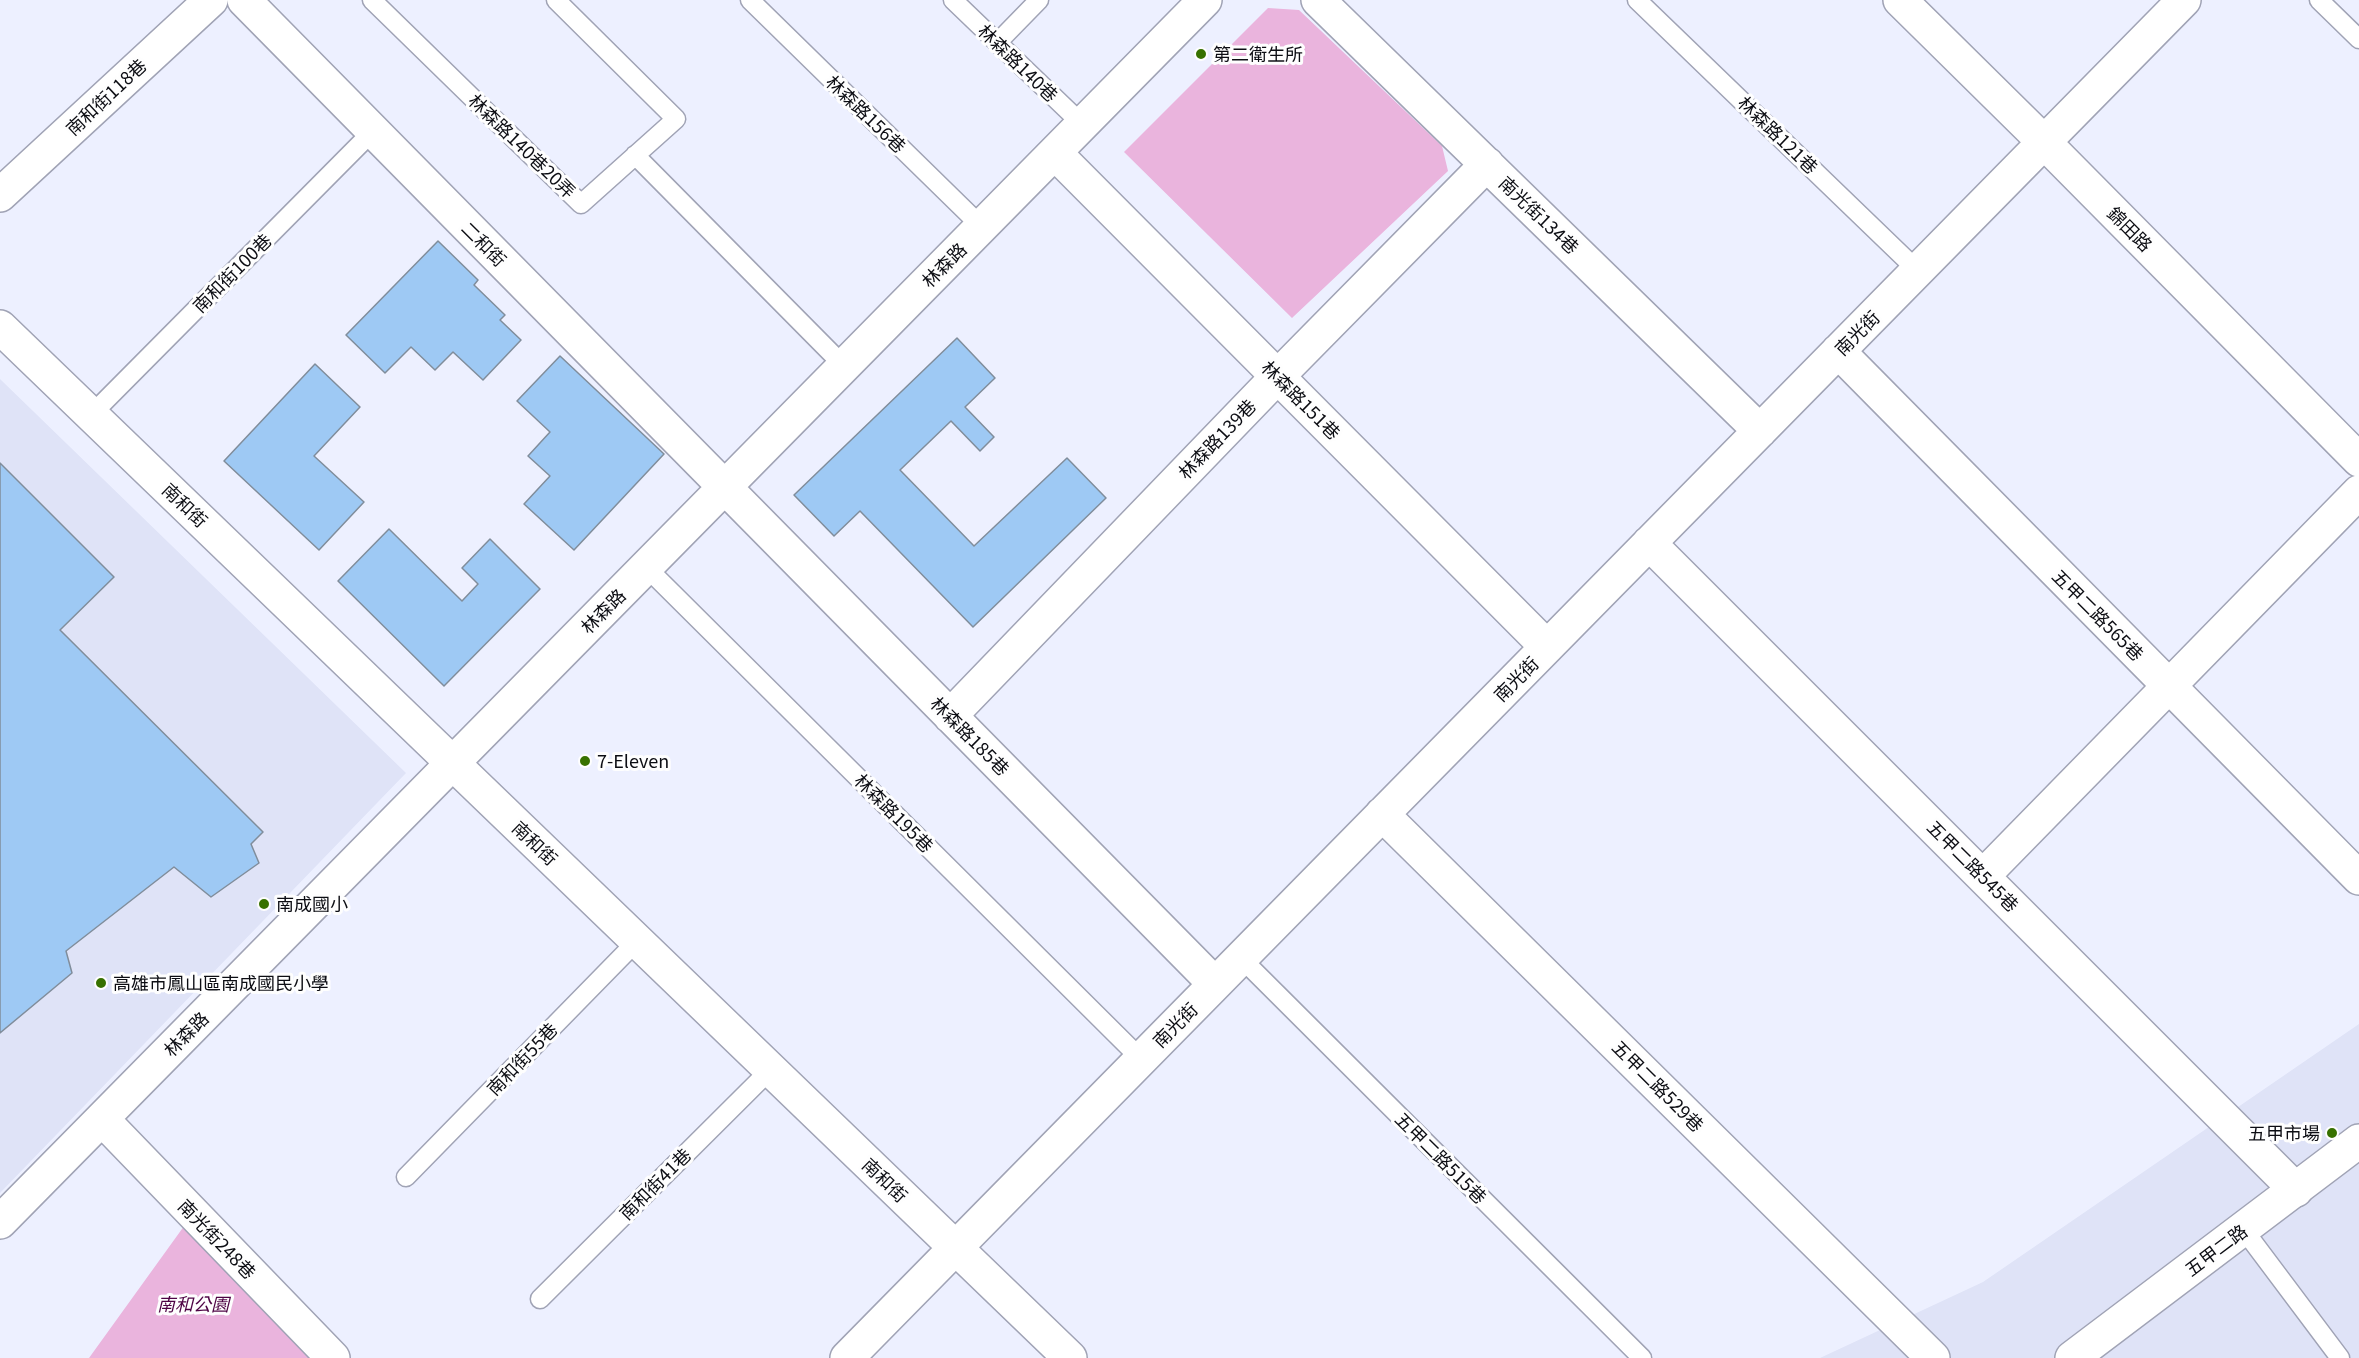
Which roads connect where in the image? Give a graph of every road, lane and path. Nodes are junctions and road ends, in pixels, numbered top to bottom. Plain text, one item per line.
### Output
1 (211, 0) edge
2 (244, 0) edge
3 (372, 0) edge
4 (556, 0) edge
5 (750, 0) edge
6 (953, 0) edge
7 (1039, 0) edge
8 (1205, 0) edge
9 (1318, 0) edge
10 (1637, 0) edge
11 (1900, 0) edge
12 (2184, 0) edge
13 (2319, 0) edge
14 (2359, 39) edge
15 (998, 43) junction
16 (1083, 125) junction
17 (373, 131) junction
18 (2044, 142) junction
19 (1055, 153) junction
20 (635, 155) junction
21 (1486, 164) junction
22 (0, 195) edge
23 (982, 227) junction
24 (1918, 271) junction
25 (0, 327) edge
26 (1838, 351) junction
27 (844, 366) junction
28 (1277, 376) junction
29 (91, 415) junction
30 (1760, 431) junction
31 (2359, 460) edge
32 (725, 488) junction
33 (2359, 492) edge
34 (1649, 543) junction
35 (646, 567) junction
36 (1546, 647) junction
37 (2169, 686) junction
38 (950, 716) junction
39 (452, 763) junction
40 (1382, 814) junction
41 (1983, 876) junction
42 (2359, 878) edge
43 (637, 941) junction
44 (1241, 958) junction
45 (1215, 984) junction
46 (1141, 1059) junction
47 (771, 1069) junction
48 (102, 1119) junction
49 (2359, 1141) edge
50 (406, 1177) dead end
51 (2296, 1190) junction
52 (0, 1222) edge
53 (2244, 1230) junction
54 (956, 1248) junction
55 (540, 1299) dead end
56 (333, 1358) edge
57 (847, 1358) edge
58 (1070, 1358) edge
59 (1642, 1358) edge
60 (1934, 1358) edge
61 (2073, 1358) edge
62 (2340, 1358) edge

1 - 22 street, 南和街118巷
2 - 17 street, 二和街
3 - 20 lane, 林森路140巷20弄
4 - 20 lane, 林森路140巷20弄
5 - 23 lane, 林森路156巷
6 - 15 lane, 林森路140巷
7 - 15 lane
8 - 16 street, 林森路
9 - 21 street, 南光街134巷
10 - 24 lane, 林森路121巷
11 - 18 street, 錦田路
12 - 18 street, 南光街
13 - 14 lane
15 - 16 lane, 林森路140巷
16 - 19 street, 林森路
17 - 29 lane, 南和街100巷
17 - 32 street, 二和街
18 - 24 street, 南光街
18 - 31 street, 錦田路
19 - 23 street, 林森路
19 - 28 street, 林森路151巷
20 - 27 lane
21 - 28 street, 林森路139巷
21 - 30 street, 南光街134巷
23 - 27 street, 林森路
24 - 26 street, 南光街
25 - 29 street, 南和街
26 - 30 street, 南光街
26 - 37 street, 五甲二路565巷
27 - 32 street, 林森路
28 - 36 street, 林森路151巷
28 - 38 street, 林森路139巷
29 - 39 street, 南和街
30 - 34 street, 南光街
32 - 35 street, 林森路
32 - 38 street, 林森路185巷
33 - 37 street
34 - 36 street, 南光街
34 - 41 street, 五甲二路545巷
35 - 39 street, 林森路
35 - 46 lane, 林森路195巷
36 - 40 street, 南光街
37 - 41 street
37 - 42 street, 五甲二路565巷
38 - 45 street, 林森路185巷
39 - 43 street, 南和街
39 - 48 street, 林森路
40 - 44 street, 南光街
40 - 60 street, 五甲二路529巷
41 - 51 street, 五甲二路545巷
43 - 47 street, 南和街
43 - 50 lane, 南和街55巷
44 - 45 street, 南光街
44 - 59 lane, 五甲二路515巷
45 - 46 street, 南光街
46 - 54 street, 南光街
47 - 54 street, 南和街
47 - 55 lane, 南和街41巷
48 - 52 street, 林森路
48 - 56 street, 南光街248巷
49 - 51 street, 五甲二路
51 - 53 street, 五甲二路
53 - 61 street, 五甲二路
53 - 62 lane
54 - 57 street, 南光街
54 - 58 street, 南和街

